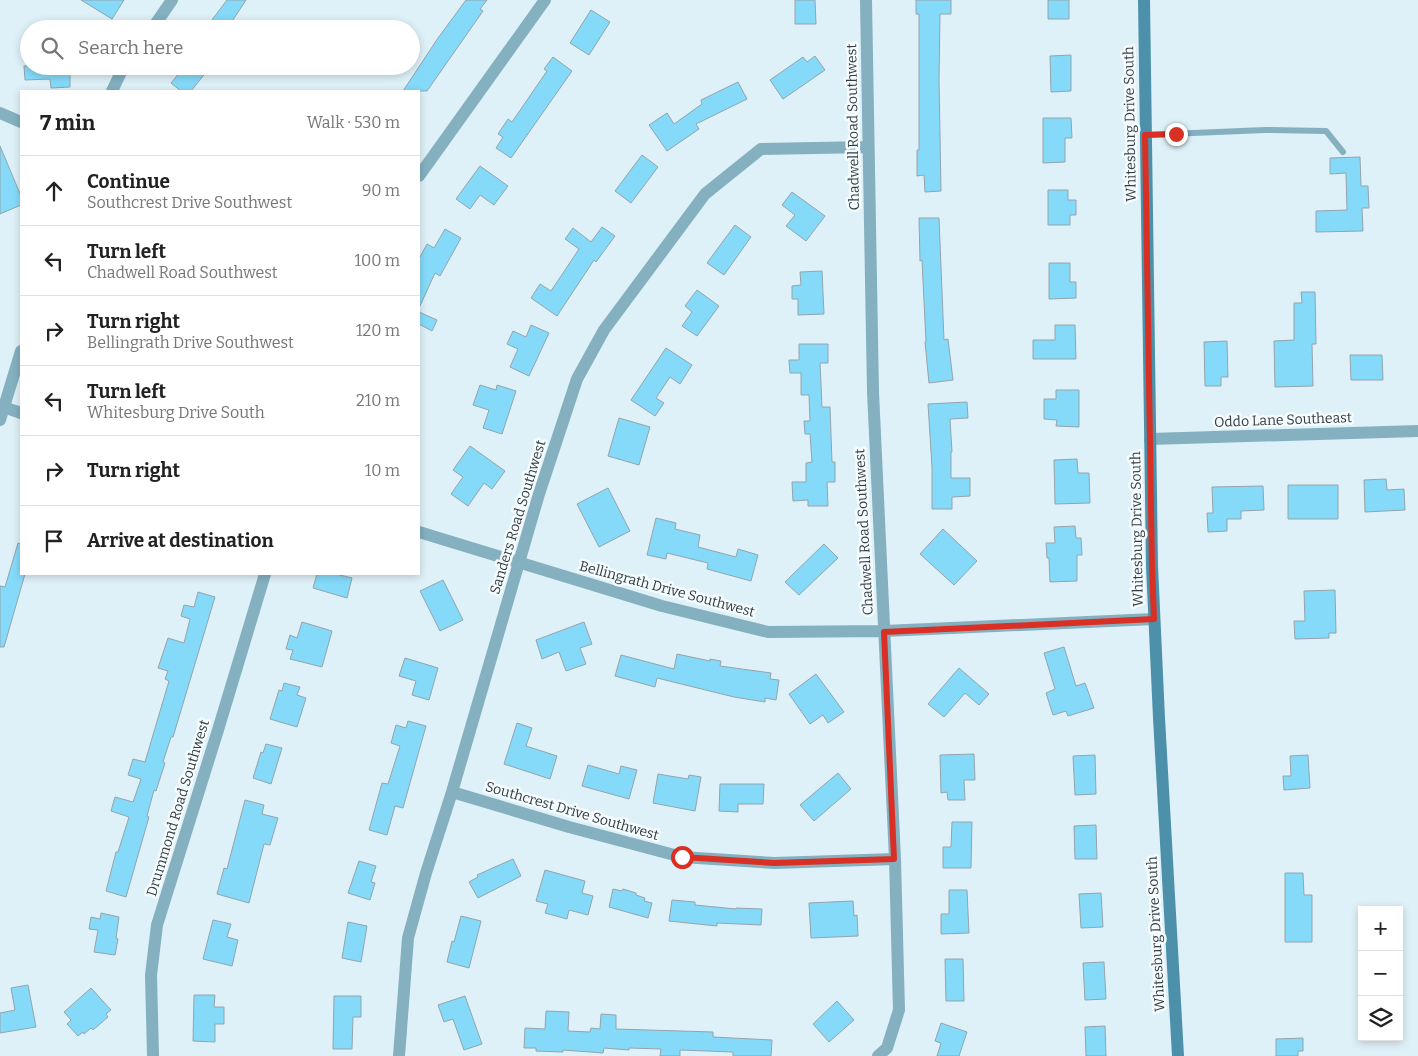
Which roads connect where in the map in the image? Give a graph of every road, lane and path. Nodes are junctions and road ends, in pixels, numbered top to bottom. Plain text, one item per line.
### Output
1 (172, 0) edge
2 (545, 0) edge
3 (866, 0) edge
4 (1144, 0) edge
5 (158, 20) edge
6 (120, 75) edge
7 (112, 90) edge
8 (0, 113) edge
9 (20, 122) edge
10 (1145, 135) junction
11 (868, 147) junction
12 (1343, 152) dead end
13 (420, 175) edge
14 (20, 354) edge
15 (1, 411) edge
16 (20, 413) edge
17 (1418, 431) edge
18 (1150, 439) junction
19 (420, 532) edge
20 (519, 562) junction
21 (265, 575) edge
22 (1154, 619) junction
23 (884, 632) junction
24 (452, 792) junction
25 (894, 859) junction
26 (153, 1056) edge
27 (399, 1056) edge
28 (878, 1056) edge
29 (1178, 1056) edge

1 - 5 street
2 - 13 street
3 - 11 street, Chadwell Road Southwest
4 - 10 main road, Whitesburg Drive South
6 - 7 street
8 - 9 street
10 - 12 lane
10 - 18 main road, Whitesburg Drive South
11 - 20 street, Sanders Road Southwest
11 - 23 street, Chadwell Road Southwest
14 - 15 street
15 - 16 street
17 - 18 street, Oddo Lane Southeast
18 - 22 main road, Whitesburg Drive South
19 - 20 street, Bellingrath Drive Southwest
20 - 23 street, Bellingrath Drive Southwest
20 - 24 street, Sanders Road Southwest
21 - 26 street, Drummond Road Southwest
22 - 23 street, Bellingrath Drive Southwest
22 - 29 main road, Whitesburg Drive South
23 - 25 street, Chadwell Road Southwest
24 - 25 street, Southcrest Drive Southwest
24 - 27 street, Sanders Road Southwest
25 - 28 street, Chadwell Road Southwest

